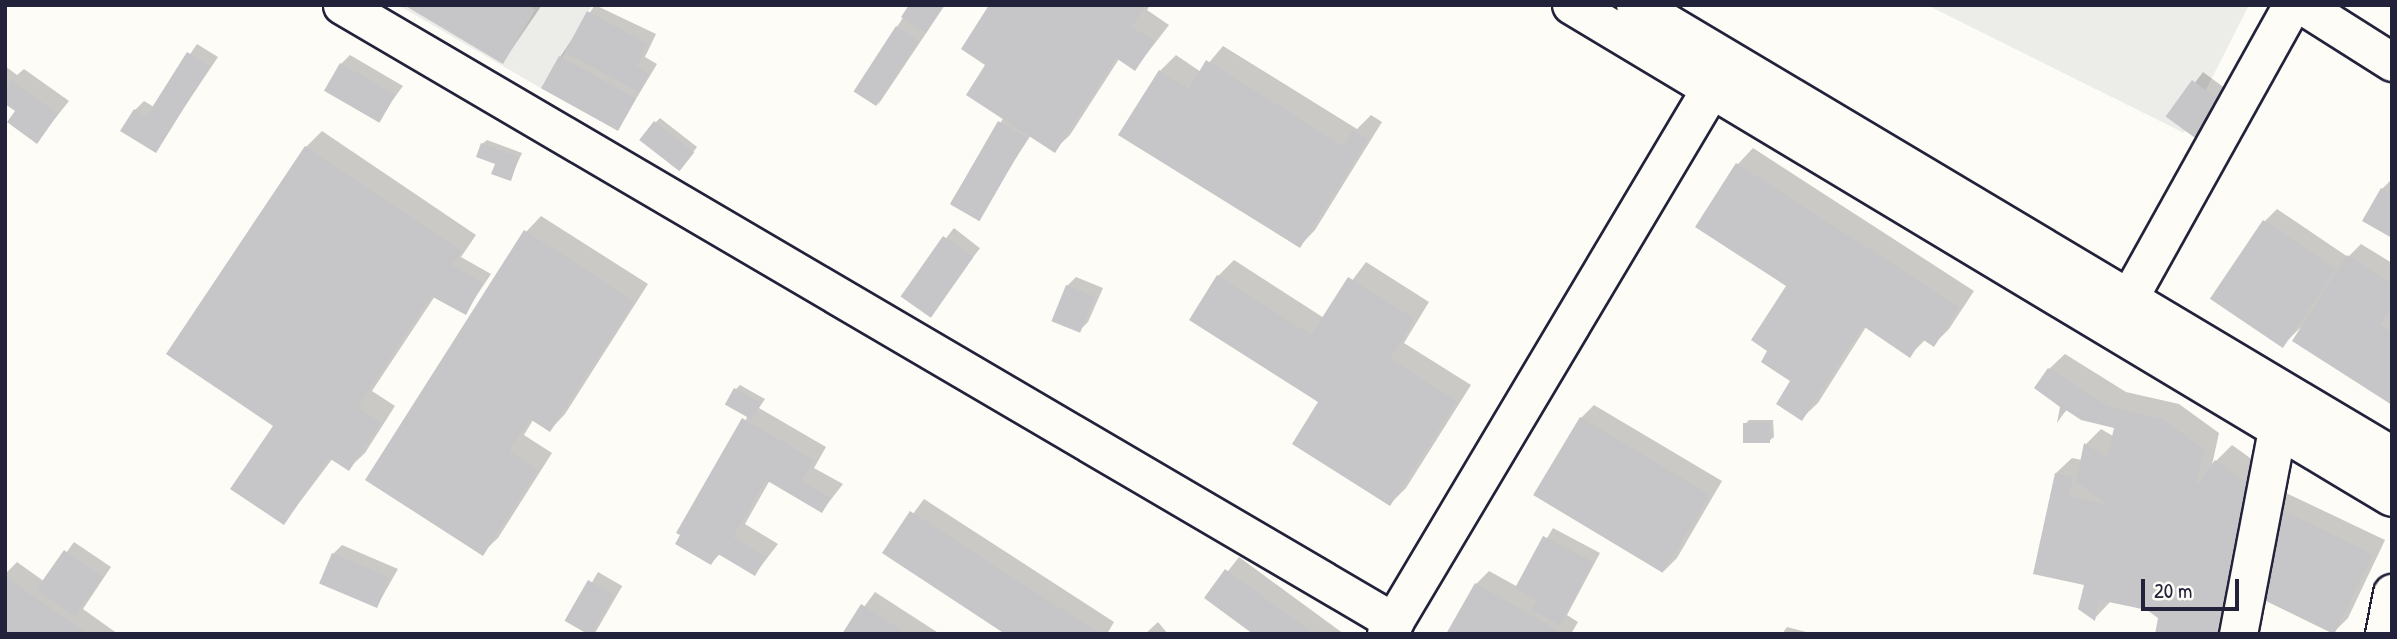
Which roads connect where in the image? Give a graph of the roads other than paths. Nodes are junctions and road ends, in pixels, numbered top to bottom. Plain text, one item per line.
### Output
1 (342, 5) edge
2 (1572, 5) edge
3 (1636, 5) edge
4 (2292, 5) edge
5 (2302, 5) edge
6 (2392, 62) edge
7 (1720, 75) junction
8 (2127, 301) junction
9 (2277, 429) junction
10 (2391, 455) edge
11 (2392, 497) edge
12 (2392, 593) edge
13 (1391, 628) edge
14 (2238, 634) edge
15 (2384, 634) edge

1 - 13 street
2 - 7 main road
3 - 7 main road
4 - 8 street
5 - 6 street
7 - 8 main road
7 - 9 main road
7 - 13 main road
8 - 10 main road
9 - 11 main road
9 - 14 street
12 - 15 street

